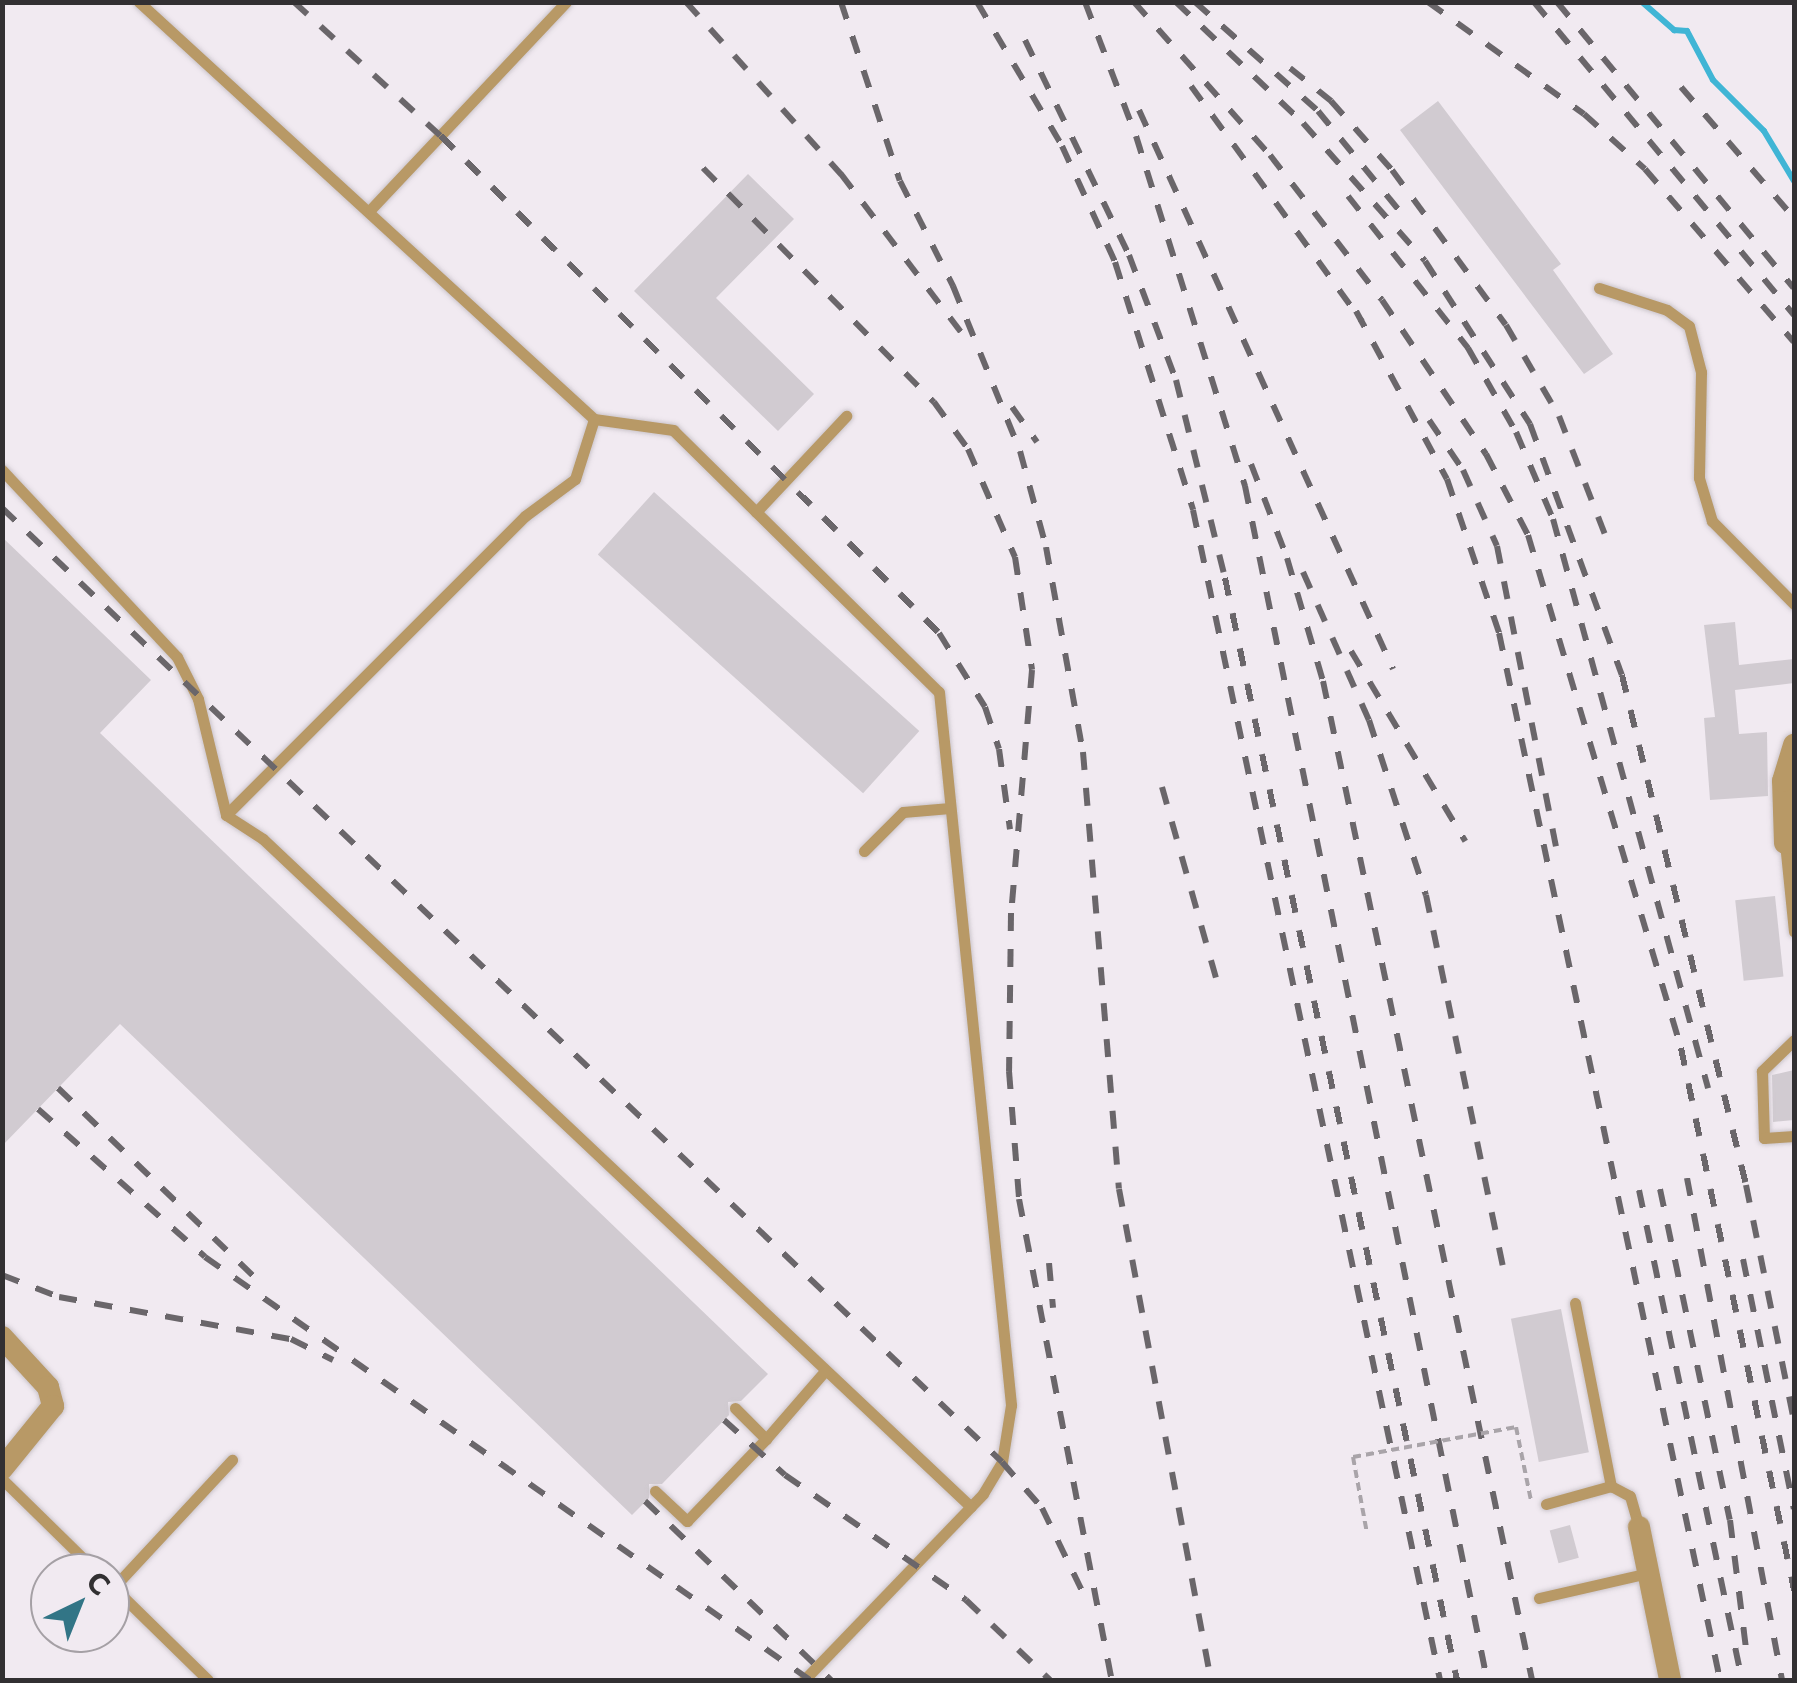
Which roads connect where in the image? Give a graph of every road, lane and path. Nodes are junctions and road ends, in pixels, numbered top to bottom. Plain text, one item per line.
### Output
1 (140, 2) edge
2 (566, 2) edge
3 (371, 209) junction
4 (1599, 288) dead end
5 (846, 416) dead end
6 (594, 419) junction
7 (2, 470) edge
8 (756, 512) junction
9 (1794, 604) edge
10 (1794, 745) edge
11 (950, 808) junction
12 (226, 816) junction
13 (1785, 843) joint
14 (864, 851) dead end
15 (1794, 932) edge
16 (1794, 1040) edge
17 (1794, 1136) edge
18 (1575, 1303) dead end
19 (2, 1336) edge
20 (824, 1372) junction
21 (735, 1408) dead end
22 (766, 1439) junction
23 (232, 1460) dead end
24 (2, 1470) edge
25 (2, 1479) edge
26 (1612, 1486) junction
27 (655, 1491) dead end
28 (1546, 1504) dead end
29 (971, 1507) junction
30 (1532, 1508) dead end
31 (1638, 1528) joint
32 (1367, 1534) dead end
33 (78, 1553) edge
34 (130, 1567) edge
35 (1648, 1574) junction
36 (1538, 1598) dead end
37 (130, 1604) edge
38 (208, 1680) edge
39 (804, 1680) edge
40 (1670, 1680) edge

1 - 3 lane
2 - 3 lane
3 - 6 lane
4 - 9 lane
5 - 8 lane
6 - 8 lane
6 - 12 lane
7 - 12 lane
8 - 11 lane
10 - 13 street
11 - 14 lane
11 - 29 lane
12 - 20 lane
13 - 15 lane
16 - 17 lane
18 - 26 lane
19 - 24 street
20 - 22 lane
20 - 29 lane
21 - 22 lane
22 - 27 lane
23 - 34 lane
25 - 33 lane
26 - 28 lane
26 - 31 lane
29 - 39 lane
30 - 32 path, bridge
31 - 35 street
35 - 36 lane
35 - 40 street
37 - 38 lane

